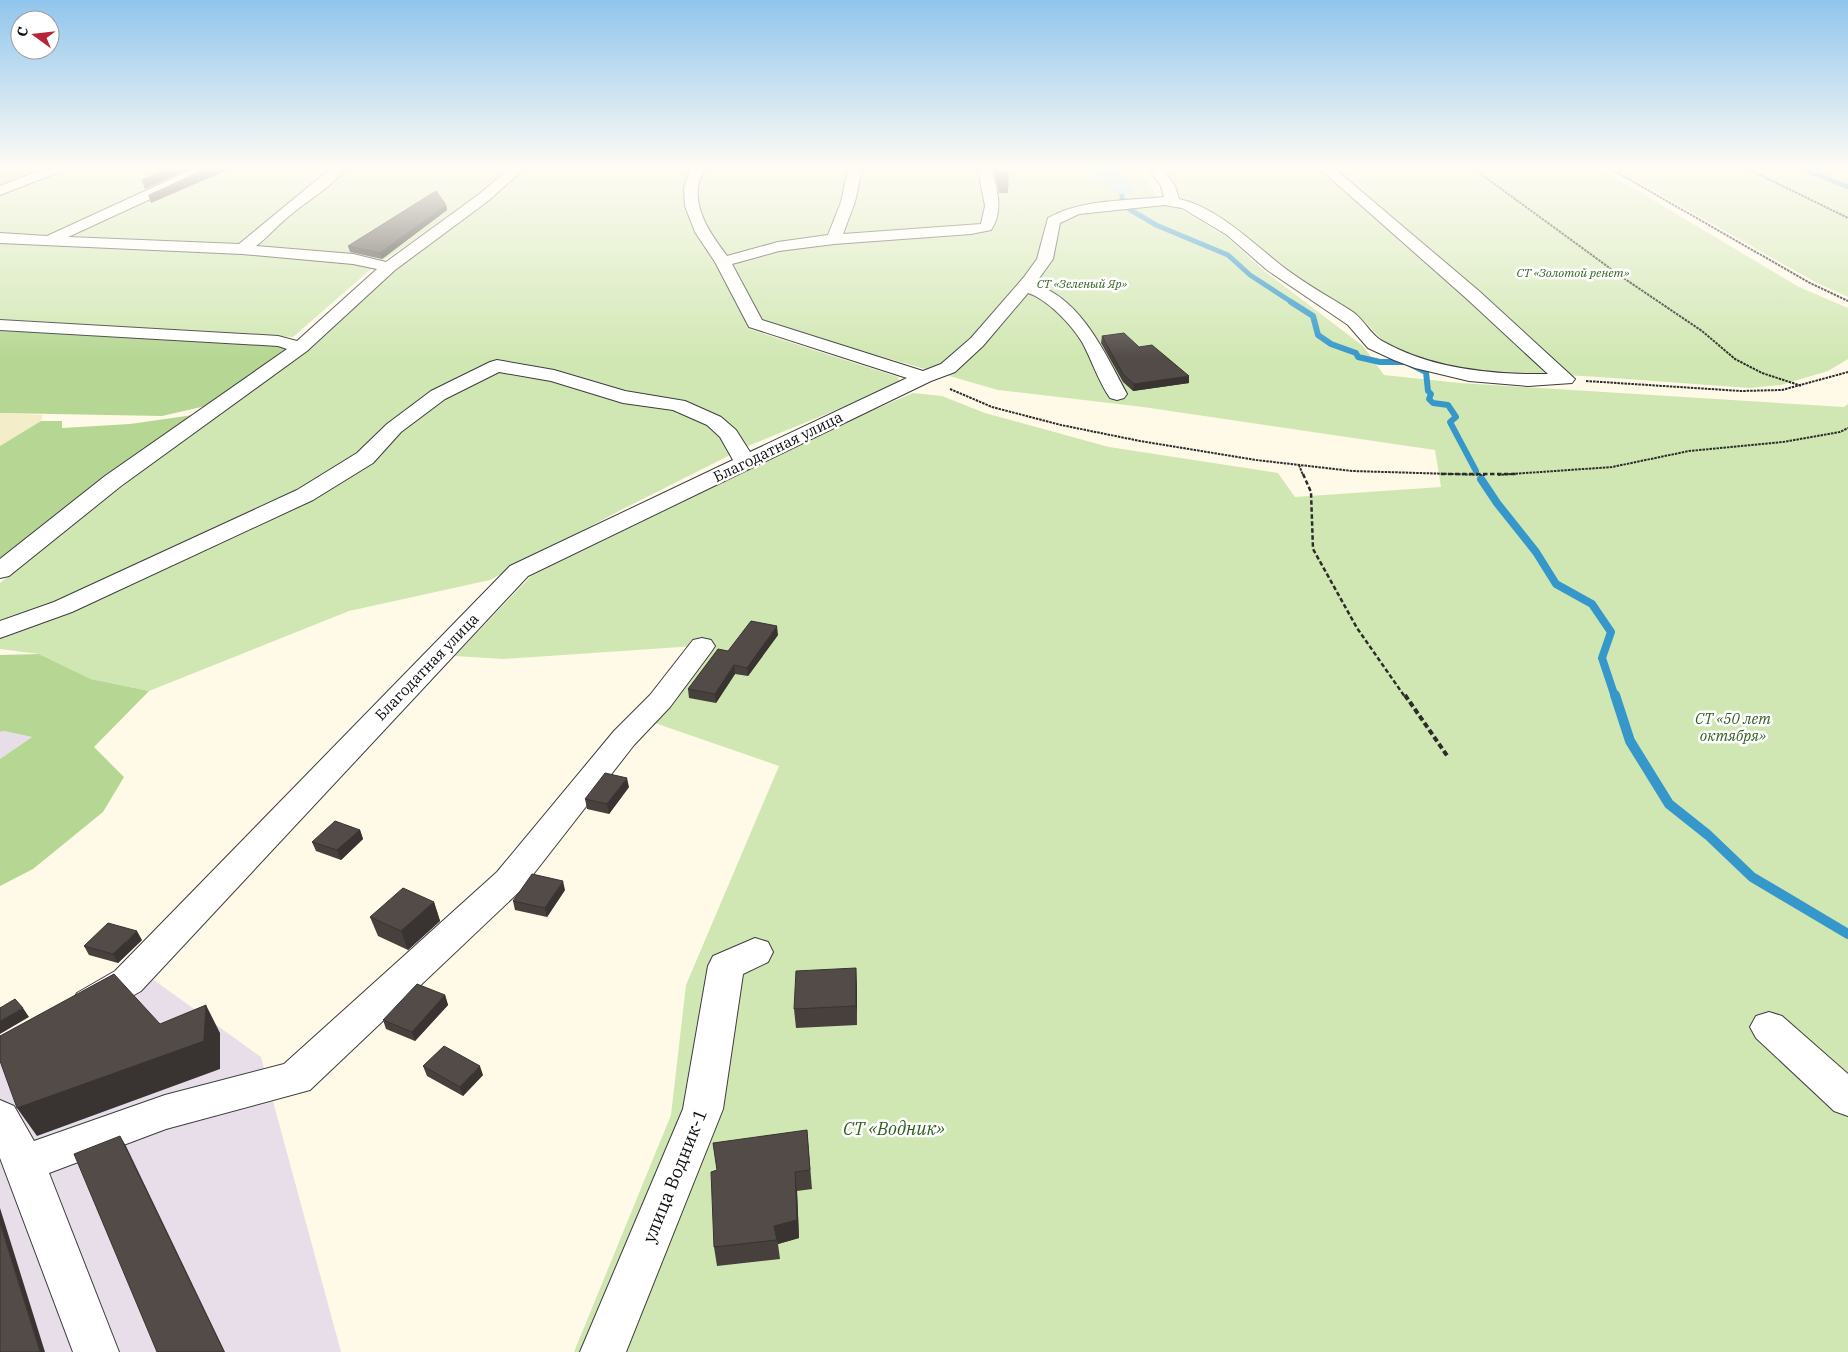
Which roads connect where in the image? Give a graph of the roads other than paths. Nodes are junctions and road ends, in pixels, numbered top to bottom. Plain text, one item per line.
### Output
1 (67, 232) edge
2 (265, 232) edge
3 (437, 232) edge
4 (702, 232) edge
5 (837, 232) edge
6 (939, 232) edge
7 (1051, 232) edge
8 (1232, 232) edge
9 (1400, 232) edge
10 (0, 238) edge
11 (834, 239) junction
12 (48, 241) junction
13 (242, 249) junction
14 (724, 262) junction
15 (389, 267) junction
16 (1025, 286) junction
17 (0, 325) edge
18 (301, 347) junction
19 (924, 377) junction
20 (1116, 394) dead end
21 (745, 463) junction
22 (0, 570) edge
23 (0, 630) edge
24 (702, 646) dead end
25 (755, 952) dead end
26 (68, 1016) edge
27 (1769, 1027) dead end
28 (1848, 1099) edge
29 (0, 1118) edge
30 (24, 1163) junction
31 (96, 1352) edge
32 (603, 1352) edge

1 - 12 street
2 - 13 street
3 - 15 street
4 - 14 street
5 - 11 street
6 - 11 street
7 - 16 street, Благодатная улица
8 - 9 street
10 - 12 street
11 - 14 street
12 - 13 street
13 - 15 street
14 - 19 street
15 - 18 street
16 - 19 street, Благодатная улица
16 - 20 street
17 - 18 street
18 - 22 street
19 - 21 street, Благодатная улица
21 - 23 street
21 - 26 street, Благодатная улица
24 - 30 street
25 - 32 street, улица Водник-1
27 - 28 street
29 - 30 street
30 - 31 street

